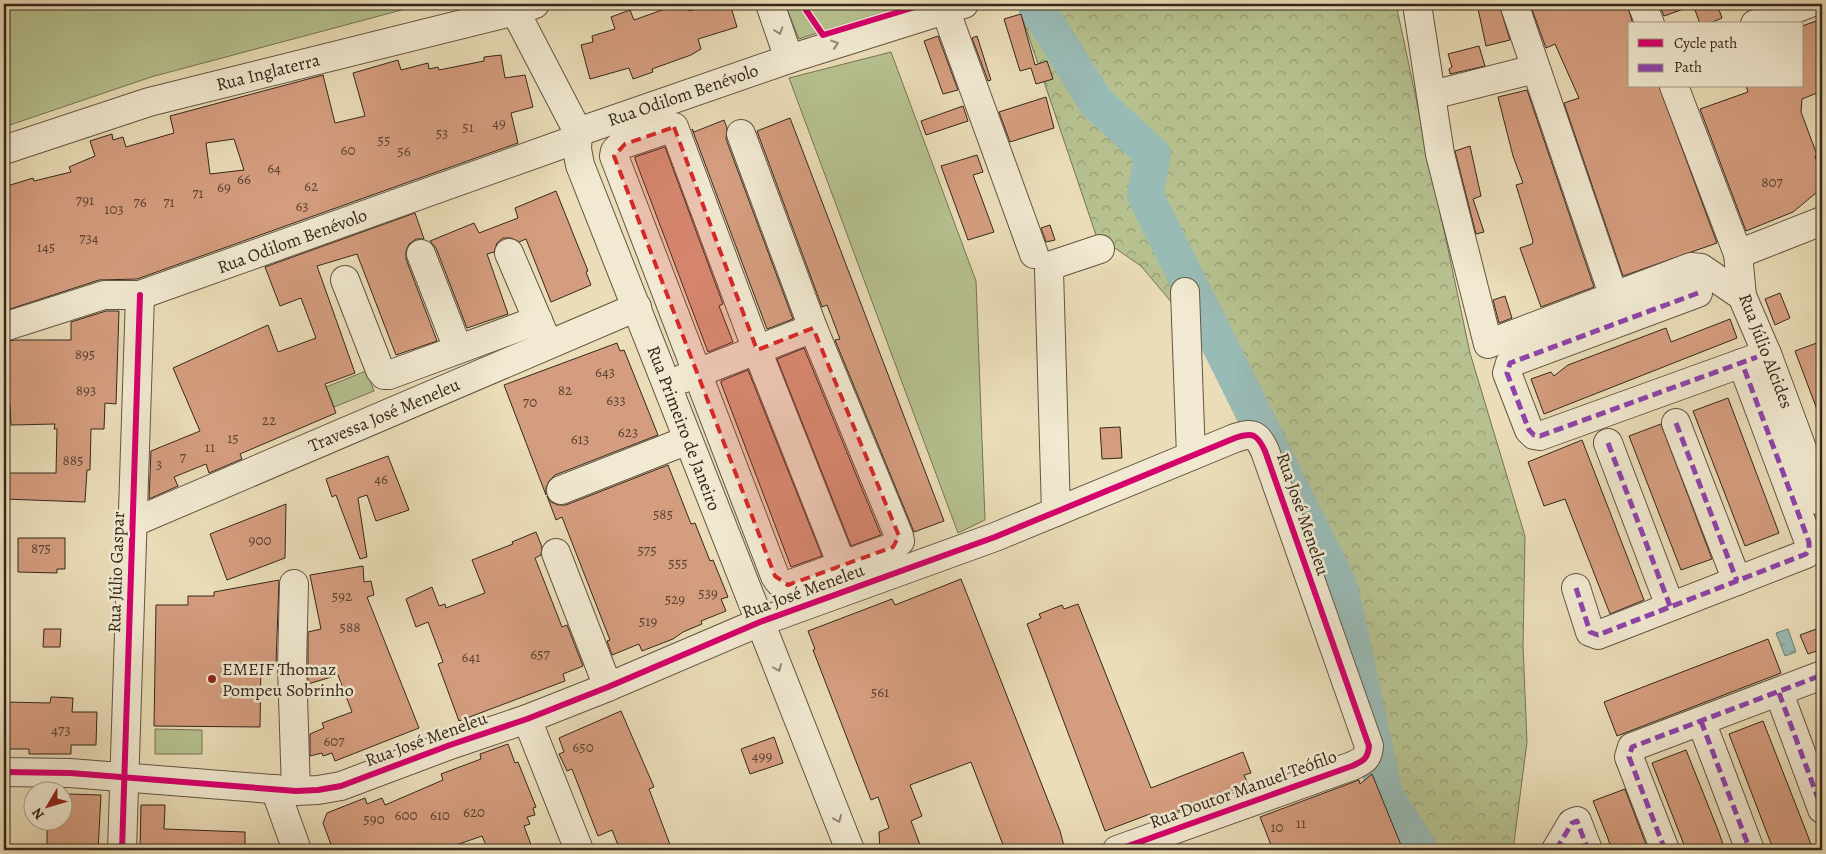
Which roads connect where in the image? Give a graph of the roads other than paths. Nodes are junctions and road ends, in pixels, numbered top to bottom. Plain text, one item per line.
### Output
1 (770, 4) edge
2 (1417, 4) edge
3 (1514, 4) edge
4 (1642, 4) edge
5 (1808, 4) edge
6 (525, 7) edge
7 (954, 7) edge
8 (1649, 22) edge
9 (1760, 22) edge
10 (789, 59) junction
11 (1535, 69) junction
12 (1675, 88) edge
13 (1432, 95) junction
14 (741, 134) dead end
15 (577, 136) junction
16 (4, 150) edge
17 (1822, 221) edge
18 (1100, 249) dead end
19 (509, 253) dead end
20 (421, 254) dead end
21 (1034, 254) dead end
22 (1738, 254) junction
23 (345, 280) dead end
24 (1185, 292) dead end
25 (1698, 293) dead end
26 (140, 295) junction
27 (1742, 296) junction
28 (1614, 297) junction
29 (637, 307) junction
30 (538, 320) junction
31 (4, 327) edge
32 (813, 328) junction
33 (549, 345) junction
34 (458, 349) junction
35 (757, 350) junction
36 (1767, 354) junction
37 (1742, 363) junction
38 (698, 373) junction
39 (667, 385) junction
40 (1676, 424) dead end
41 (688, 440) junction
42 (1608, 443) dead end
43 (1191, 456) junction
44 (561, 490) dead end
45 (1822, 502) edge
46 (1056, 512) junction
47 (132, 523) junction
48 (556, 553) dead end
49 (842, 566) junction
50 (1737, 581) junction
51 (294, 584) dead end
52 (1576, 588) dead end
53 (1670, 606) junction
54 (760, 622) junction
55 (1822, 675) edge
56 (608, 688) junction
57 (1779, 693) junction
58 (527, 719) junction
59 (1701, 721) junction
60 (1352, 766) joint
61 (4, 772) edge
62 (126, 776) junction
63 (285, 790) junction
64 (1822, 809) edge
65 (122, 850) edge
66 (297, 850) edge
67 (579, 850) edge
68 (850, 850) edge
69 (1117, 850) edge
70 (1556, 850) edge
71 (1588, 850) edge
72 (1666, 850) edge
73 (1750, 850) edge

1 -> 10 street
2 - 13 street
3 - 11 street
4 - 8 street
5 - 9 street
6 - 15 street, Rua Primeiro de Janeiro
6 - 16 street, Rua Inglaterra
10 -> 7 street, Rua Odilom Benévolo
7 - 21 street
10 - 15 street, Rua Odilom Benévolo
11 - 13 street
11 - 28 street
12 - 22 street, Rua Júlio Alcides
13 - 28 street
14 - 32 street
15 - 26 street, Rua Odilom Benévolo
15 - 29 street, Rua Primeiro de Janeiro
17 - 22 street
18 - 46 street
19 - 30 street
20 - 34 street
22 - 27 street, Rua Júlio Alcides
23 - 34 street
24 - 43 street
25 - 37 street
26 - 31 street, Rua Odilom Benévolo
26 - 47 street, Rua Júlio Gaspar
27 - 28 street
27 - 36 street, Rua Júlio Alcides
29 - 33 street, Travessa José Meneleu
29 - 39 street, Rua Primeiro de Janeiro
30 - 33 street
30 - 34 street
32 - 35 street
32 - 49 street
33 - 47 street, Travessa José Meneleu
35 - 38 street
35 - 38 street
35 - 49 street
36 - 37 street
36 - 45 street, Rua Júlio Alcides
37 - 50 street
38 - 39 street
38 - 49 street
39 - 41 street, Rua Primeiro de Janeiro
40 - 50 street
41 - 44 street
41 - 54 street, Rua Primeiro de Janeiro
42 - 53 street
43 - 46 street, Rua José Meneleu
43 - 60 street, Rua José Meneleu
46 - 54 street, Rua José Meneleu
47 - 62 street, Rua Júlio Gaspar
48 - 56 street
50 - 53 street
51 - 63 street
52 - 53 street
54 - 56 street, Rua José Meneleu
54 -> 68 street, Rua Primeiro de Janeiro
55 - 57 street
56 - 58 street, Rua José Meneleu
57 - 59 street
57 - 64 street
58 - 63 street, Rua José Meneleu
58 - 67 street
59 - 72 street
59 - 73 street
60 - 69 street, Rua Doutor Manuel Teófilo
61 - 62 street, Rua José Meneleu
62 - 63 street, Rua José Meneleu
62 - 65 street, Rua Júlio Gaspar
63 - 66 street
70 - 71 street

